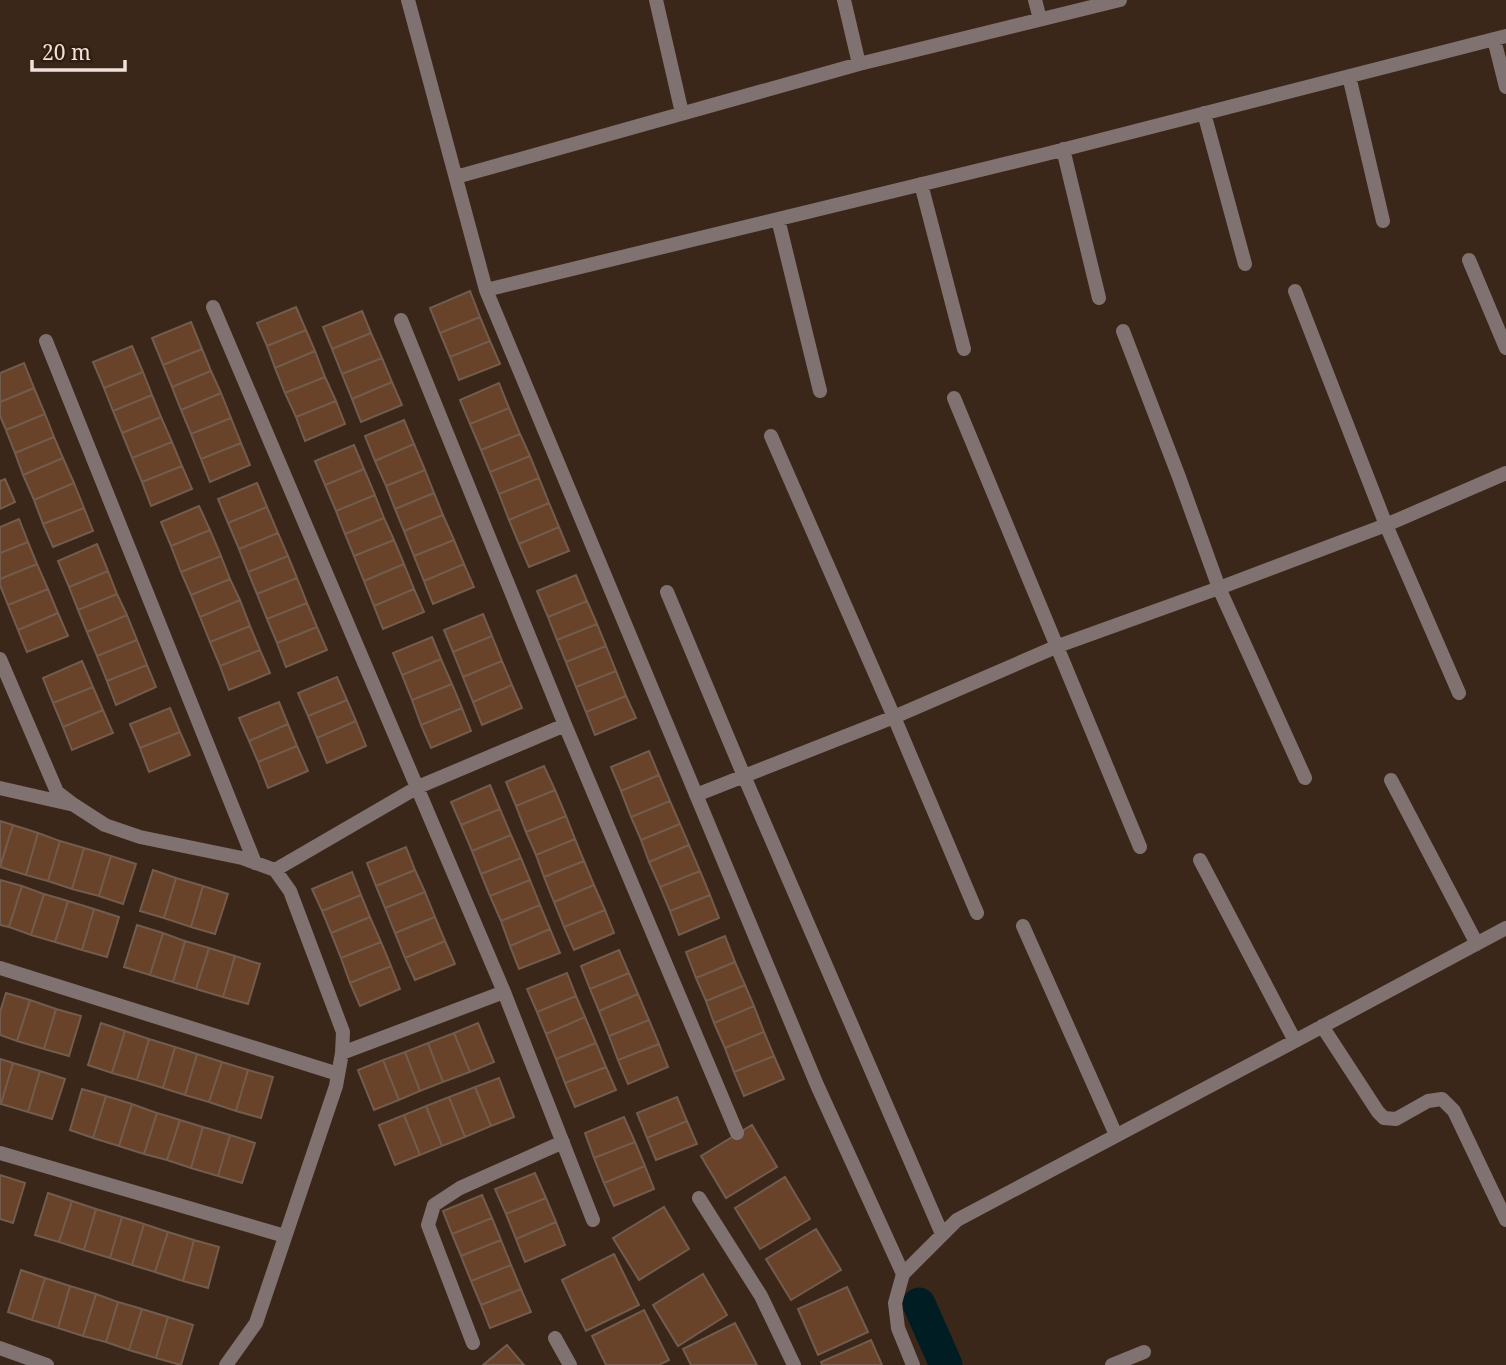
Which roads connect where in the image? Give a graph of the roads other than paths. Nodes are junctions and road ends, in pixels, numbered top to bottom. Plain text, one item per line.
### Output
1 (408, 0) edge
2 (656, 0) edge
3 (844, 0) edge
4 (1035, 0) edge
5 (1120, 0) edge
6 (1040, 19) junction
7 (1500, 37) edge
8 (859, 64) junction
9 (1349, 76) junction
10 (1506, 87) edge
11 (682, 113) junction
12 (1204, 113) junction
13 (1063, 149) junction
14 (456, 177) junction
15 (921, 184) junction
16 (778, 219) junction
17 (1383, 221) dead end
18 (1469, 260) dead end
19 (1245, 264) dead end
20 (486, 290) junction
21 (1295, 291) dead end
22 (1099, 298) dead end
23 (213, 307) dead end
24 (401, 320) dead end
25 (1123, 331) dead end
26 (46, 341) dead end
27 (1506, 348) edge
28 (964, 349) dead end
29 (820, 391) dead end
30 (954, 398) dead end
31 (771, 436) dead end
32 (1506, 473) edge
33 (1386, 525) junction
34 (1219, 588) junction
35 (667, 592) dead end
36 (1058, 646) junction
37 (0, 659) edge
38 (1459, 693) dead end
39 (894, 717) junction
40 (565, 725) junction
41 (744, 776) junction
42 (1305, 778) dead end
43 (1391, 780) dead end
44 (418, 787) junction
45 (0, 788) edge
46 (696, 794) junction
47 (74, 805) junction
48 (1140, 847) dead end
49 (1200, 860) dead end
50 (255, 863) junction
51 (275, 870) junction
52 (976, 913) dead end
53 (1023, 926) dead end
54 (1506, 928) edge
55 (1477, 944) junction
56 (0, 968) edge
57 (504, 992) junction
58 (1322, 1026) junction
59 (1295, 1041) junction
60 (342, 1053) junction
61 (338, 1074) junction
62 (737, 1133) dead end
63 (1116, 1135) junction
64 (563, 1142) junction
65 (0, 1153) edge
66 (699, 1198) dead end
67 (593, 1220) dead end
68 (1506, 1220) edge
69 (942, 1234) junction
70 (285, 1236) junction
71 (903, 1274) junction
72 (555, 1338) dead end
73 (473, 1343) dead end
74 (0, 1348) edge
75 (1144, 1352) dead end
76 (47, 1365) edge
77 (226, 1365) edge
78 (570, 1365) edge
79 (794, 1365) edge
80 (913, 1365) edge
81 (1112, 1365) edge

1 - 14 street
2 - 11 street
3 - 8 street
4 - 6 street
5 - 6 street
6 - 8 street
7 - 9 street
7 - 10 street
8 - 11 street
9 - 12 street
9 - 17 street
11 - 14 street
12 - 13 street
12 - 19 street
13 - 15 street
13 - 22 street
14 - 20 street
15 - 16 street
15 - 28 street
16 - 20 street
16 - 29 street
18 - 27 street
20 - 46 street
21 - 33 street
23 - 44 street
24 - 40 street
25 - 34 street
26 - 50 street
30 - 36 street
31 - 39 street
32 - 33 street
33 - 34 street
33 - 38 street
34 - 36 street
34 - 42 street
35 - 41 street
36 - 39 street
36 - 48 street
37 - 47 street
39 - 41 street
39 - 52 street
40 - 44 street
40 - 62 street
41 - 46 street
41 - 69 street
43 - 55 street
44 - 51 street
44 - 57 street
45 - 47 street
46 - 71 street
47 - 50 street
49 - 59 street
50 - 51 street
51 - 60 street
53 - 63 street
54 - 55 street
55 - 58 street
56 - 61 street
57 - 60 street
57 - 64 street
58 - 59 street
58 - 68 street
59 - 63 street
60 - 61 street
61 - 70 street
63 - 69 street
64 - 67 street
64 - 73 street
65 - 70 street
66 - 79 street
69 - 71 street
70 - 77 street
71 - 80 street
72 - 78 street
74 - 76 street
75 - 81 street

